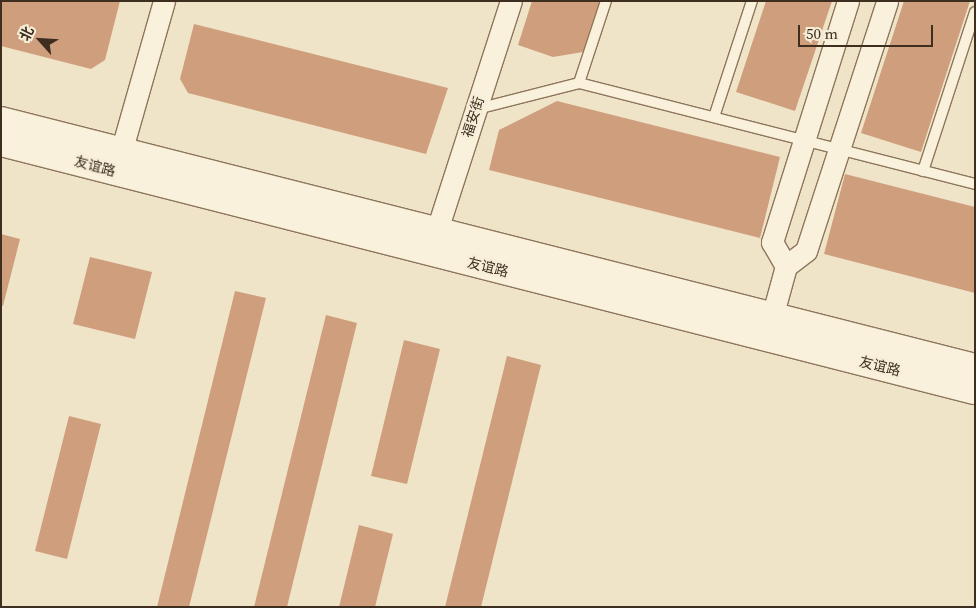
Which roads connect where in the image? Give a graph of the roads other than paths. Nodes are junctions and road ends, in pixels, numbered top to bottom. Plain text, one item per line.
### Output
1 (164, 1) edge
2 (510, 1) edge
3 (606, 1) edge
4 (752, 1) edge
5 (848, 1) edge
6 (887, 1) edge
7 (975, 12) edge
8 (973, 25) edge
9 (579, 83) junction
10 (476, 109) junction
11 (714, 117) junction
12 (1, 121) edge
13 (1, 142) edge
14 (121, 152) junction
15 (923, 171) junction
16 (975, 184) edge
17 (436, 233) junction
18 (786, 266) junction
19 (772, 317) junction
20 (975, 368) edge
21 (975, 390) edge

1 - 14 street
2 - 10 street, 福安街
3 - 9 lane
4 - 11 lane
5 - 18 street
6 - 18 street
7 - 8 lane
8 - 15 lane
9 - 10 lane
9 - 11 lane
10 - 17 street, 福安街
11 - 15 lane
12 - 14 main road, 友谊路
13 - 21 main road, 友谊路
14 - 17 main road, 友谊路
15 - 16 lane
17 - 19 main road, 友谊路
18 - 19 street
19 - 20 main road, 友谊路

